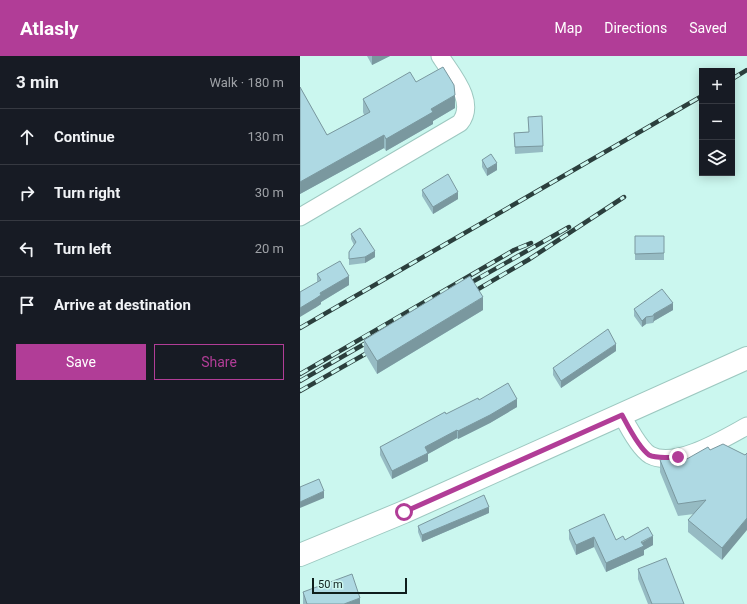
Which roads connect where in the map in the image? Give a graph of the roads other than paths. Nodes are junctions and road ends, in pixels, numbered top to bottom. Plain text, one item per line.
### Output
1 (440, 56) edge
2 (300, 217) edge
3 (747, 358) edge
4 (622, 415) junction
5 (747, 426) edge
6 (300, 555) edge

1 - 2 street
3 - 4 main road
4 - 5 street
4 - 6 main road

